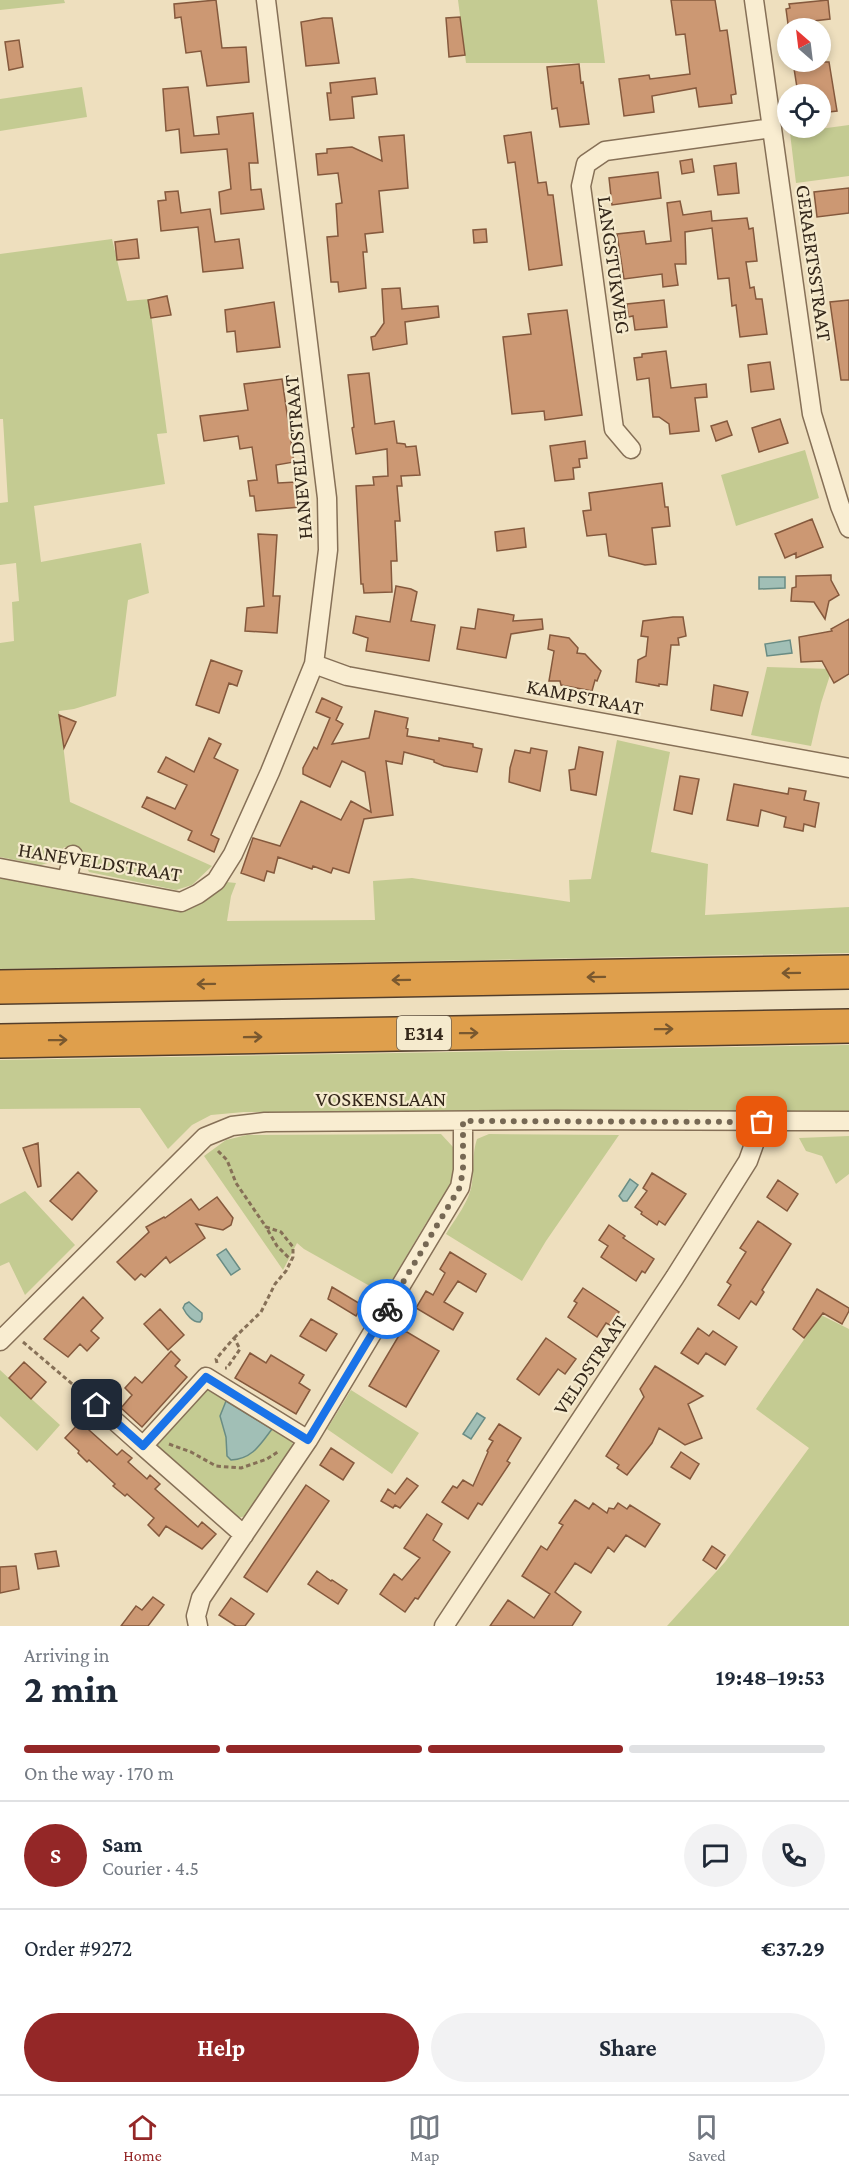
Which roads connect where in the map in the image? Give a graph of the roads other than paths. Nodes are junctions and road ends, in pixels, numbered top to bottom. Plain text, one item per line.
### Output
1 (266, 0) edge
2 (754, 0) edge
3 (772, 128) junction
4 (631, 449) dead end
5 (849, 528) edge
6 (314, 664) junction
7 (849, 768) edge
8 (73, 855) dead end
9 (0, 868) edge
10 (67, 880) junction
11 (849, 972) edge
12 (0, 987) edge
13 (849, 1026) edge
14 (0, 1041) edge
15 (463, 1121) junction
16 (849, 1121) edge
17 (762, 1122) junction
18 (5, 1336) edge
19 (97, 1405) road end
20 (305, 1438) junction
21 (143, 1446) junction
22 (244, 1535) junction
23 (198, 1626) edge
24 (444, 1626) edge

1 - 6 street, HANEVELDSTRAAT
2 - 3 street, GERAERTSSTRAAT
3 - 4 street, LANGSTUKWEG
3 - 5 street, GERAERTSSTRAAT
6 - 7 street, KAMPSTRAAT
6 - 10 street, HANEVELDSTRAAT
8 - 10 street
9 - 10 street, HANEVELDSTRAAT
11 -> 12 highway
14 -> 13 highway, E314
15 - 17 street, VOSKENSLAAN
15 - 18 street, VOSKENSLAAN
15 - 20 street
16 - 17 street, VOSKENSLAAN
17 - 24 street, VELDSTRAAT
19 - 21 street
20 - 21 street
20 - 22 street
21 - 22 street
22 - 23 street

